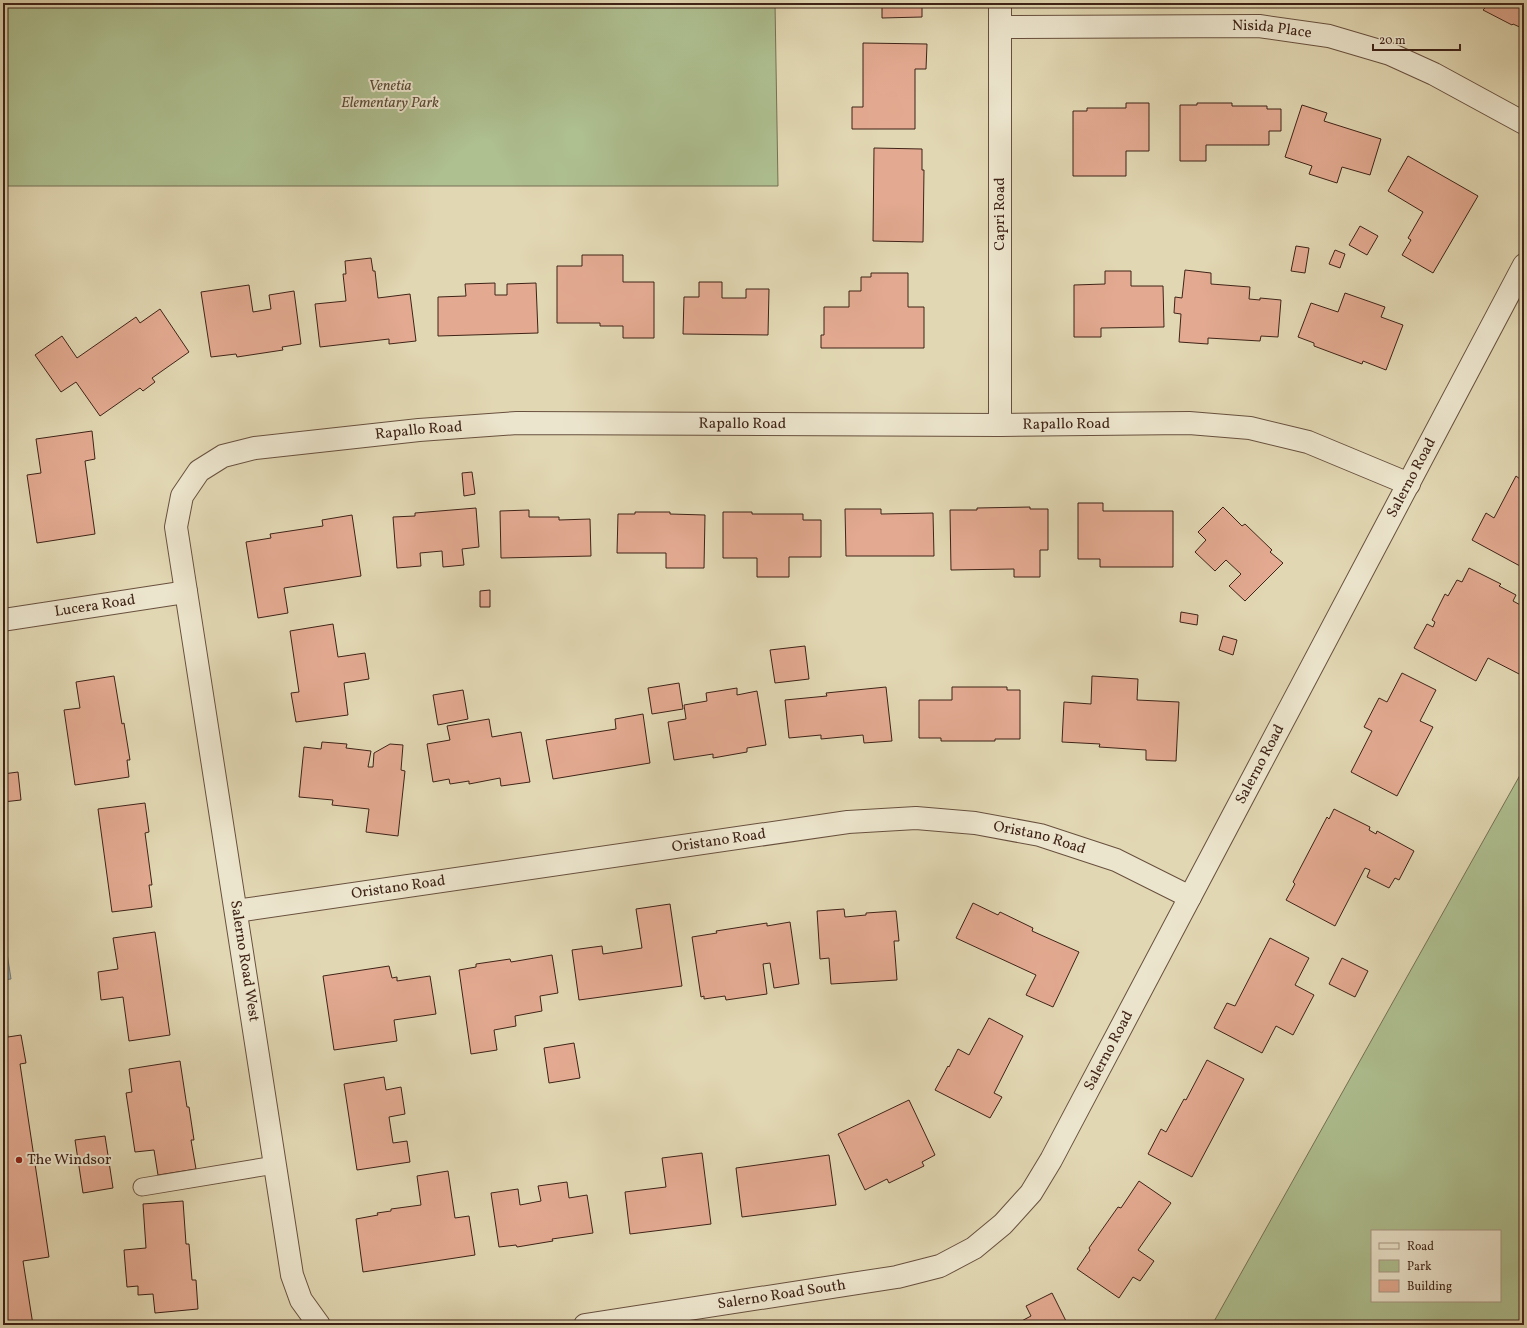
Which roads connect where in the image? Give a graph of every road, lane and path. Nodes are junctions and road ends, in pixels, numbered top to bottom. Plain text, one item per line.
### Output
1 (1000, 3) edge
2 (1000, 27) junction
3 (1524, 123) edge
4 (1524, 265) edge
5 (1000, 425) junction
6 (1409, 484) junction
7 (186, 592) junction
8 (3, 620) edge
9 (1190, 897) junction
10 (236, 911) junction
11 (275, 1164) junction
12 (142, 1187) dead end
13 (974, 1248) joint
14 (318, 1325) edge
15 (585, 1325) edge

1 - 2 street, Capri Road
2 - 3 street, Nisida Place
2 - 5 street, Capri Road
4 - 6 street, Salerno Road
5 - 6 street, Rapallo Road
5 - 7 street, Rapallo Road
6 - 9 street, Salerno Road
7 - 8 street, Lucera Road
7 - 10 street, Salerno Road West
9 - 10 street, Oristano Road
9 - 13 street, Salerno Road
10 - 11 street, Salerno Road West
11 - 12 lane
11 - 14 street, Salerno Road West
13 - 15 street, Salerno Road South

